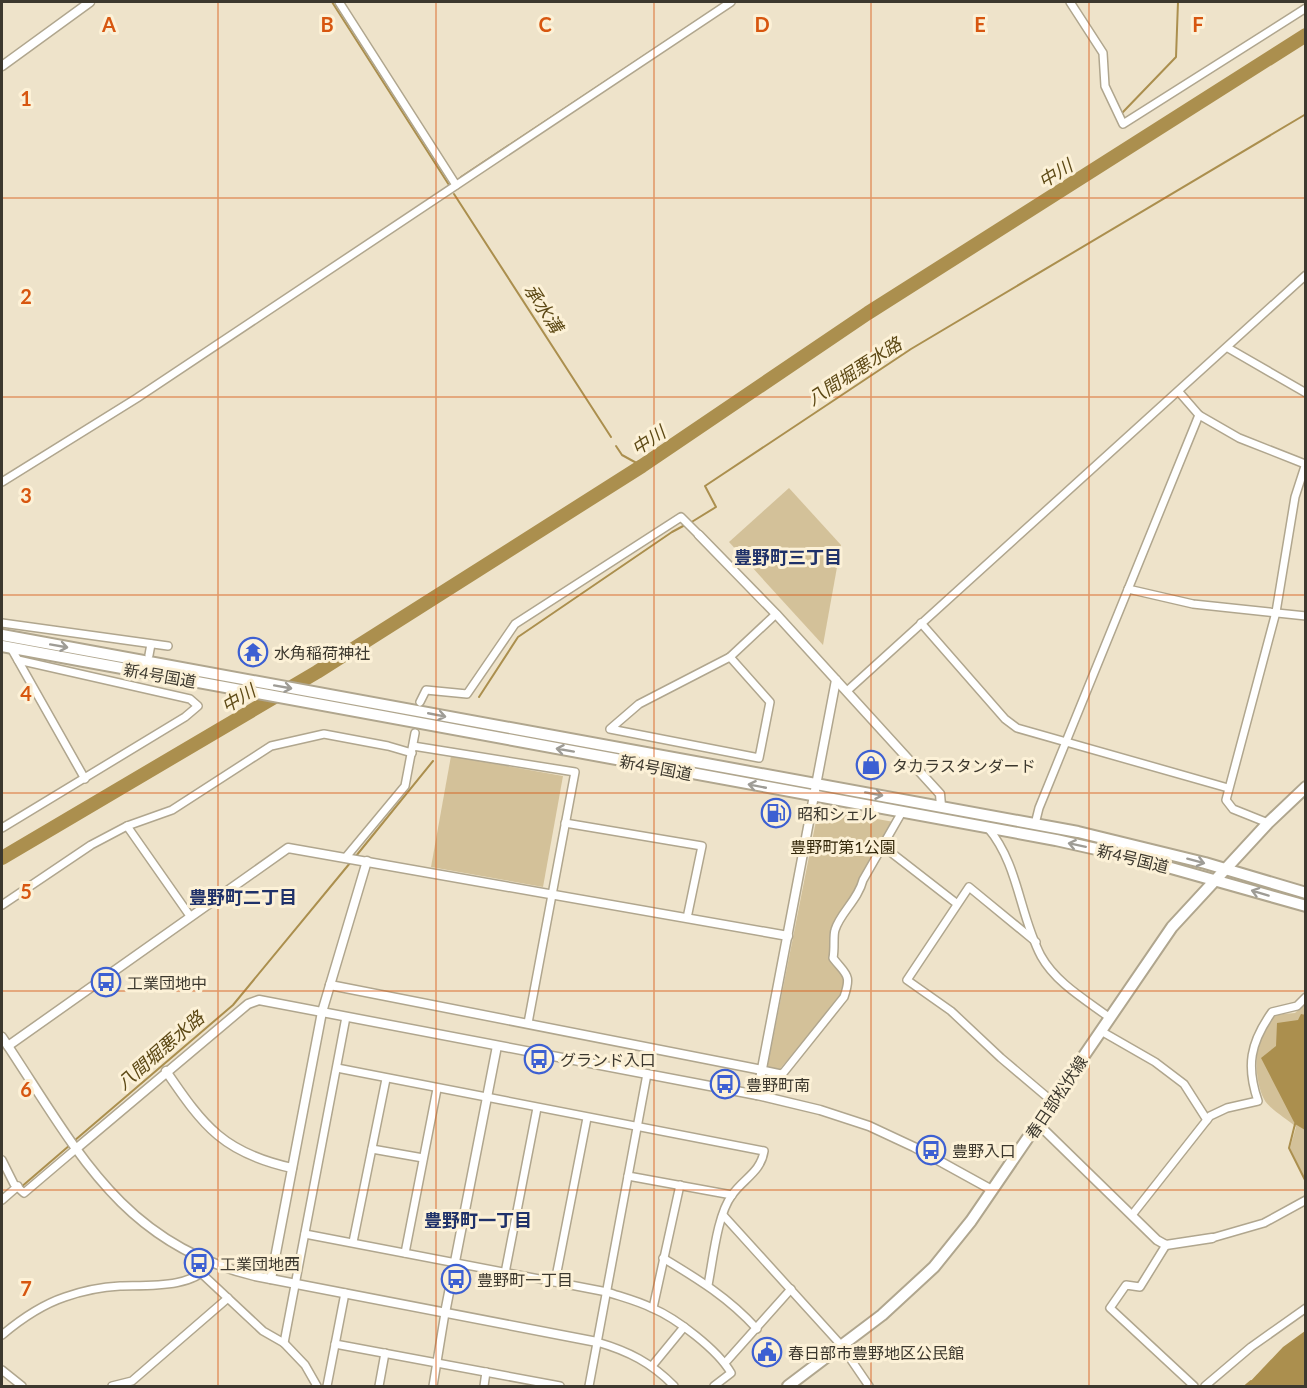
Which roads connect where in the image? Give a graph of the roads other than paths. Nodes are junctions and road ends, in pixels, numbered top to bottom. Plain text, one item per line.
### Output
1 (90, 2) edge
2 (339, 2) edge
3 (731, 2) edge
4 (1070, 2) edge
5 (1305, 8) edge
6 (2, 66) edge
7 (456, 185) junction
8 (1305, 277) edge
9 (1228, 348) junction
10 (1179, 392) junction
11 (1305, 393) edge
12 (1198, 415) junction
13 (1305, 464) edge
14 (2, 482) edge
15 (1302, 488) edge
16 (699, 535) joint
17 (1128, 590) junction
18 (1276, 612) junction
19 (776, 614) junction
20 (1305, 616) edge
21 (2, 623) edge
22 (921, 623) junction
23 (2, 635) edge
24 (151, 644) junction
25 (168, 646) dead end
26 (6, 647) edge
27 (149, 655) dead end
28 (730, 657) junction
29 (18, 660) junction
30 (836, 680) junction
31 (847, 691) junction
32 (420, 702) dead end
33 (415, 733) dead end
34 (1065, 743) junction
35 (412, 750) junction
36 (85, 778) junction
37 (817, 783) junction
38 (1305, 787) edge
39 (1228, 788) junction
40 (814, 796) junction
41 (942, 806) junction
42 (902, 812) junction
43 (565, 823) junction
44 (1268, 823) junction
45 (1035, 824) junction
46 (127, 826) junction
47 (2, 828) edge
48 (988, 828) junction
49 (884, 847) junction
50 (347, 857) junction
51 (363, 860) junction
52 (1225, 868) junction
53 (1215, 880) junction
54 (552, 893) junction
55 (1305, 893) edge
56 (956, 903) junction
57 (2, 905) edge
58 (1305, 906) edge
59 (190, 916) junction
60 (687, 918) junction
61 (788, 936) junction
62 (1036, 942) junction
63 (330, 985) junction
64 (1305, 997) edge
65 (322, 1012) junction
66 (346, 1017) junction
67 (1110, 1018) junction
68 (528, 1023) junction
69 (1101, 1031) junction
70 (2, 1037) edge
71 (8, 1046) junction
72 (497, 1046) junction
73 (337, 1068) junction
74 (762, 1070) junction
75 (166, 1071) junction
76 (647, 1074) junction
77 (386, 1079) junction
78 (437, 1089) junction
79 (757, 1095) junction
80 (486, 1098) junction
81 (1053, 1102) junction
82 (537, 1108) junction
83 (587, 1118) junction
84 (1207, 1120) junction
85 (1038, 1124) junction
86 (636, 1127) junction
87 (76, 1147) junction
88 (372, 1149) junction
89 (423, 1158) junction
90 (2, 1160) edge
91 (292, 1168) junction
92 (628, 1176) junction
93 (680, 1185) junction
94 (19, 1188) junction
95 (992, 1190) junction
96 (732, 1195) junction
97 (2, 1200) edge
98 (1305, 1200) edge
99 (723, 1215) junction
100 (1132, 1215) junction
101 (305, 1234) junction
102 (1212, 1238) joint
103 (353, 1242) junction
104 (1166, 1245) junction
105 (405, 1253) junction
106 (663, 1258) junction
107 (211, 1263) junction
108 (455, 1263) junction
109 (201, 1273) junction
110 (505, 1273) junction
111 (271, 1280) junction
112 (555, 1282) junction
113 (295, 1284) junction
114 (708, 1285) junction
115 (791, 1289) junction
116 (607, 1292) junction
117 (345, 1293) junction
118 (228, 1298) junction
119 (653, 1308) junction
120 (1305, 1308) edge
121 (446, 1313) junction
122 (684, 1327) junction
123 (757, 1329) junction
124 (2, 1335) edge
125 (597, 1342) junction
126 (284, 1343) junction
127 (335, 1344) junction
128 (841, 1345) junction
129 (386, 1353) junction
130 (436, 1363) junction
131 (725, 1363) junction
132 (652, 1366) junction
133 (2, 1370) edge
134 (486, 1372) junction
135 (134, 1384) edge
136 (535, 1384) edge
137 (22, 1386) edge
138 (112, 1386) edge
139 (317, 1386) edge
140 (327, 1386) edge
141 (379, 1386) edge
142 (433, 1386) edge
143 (484, 1386) edge
144 (560, 1386) edge
145 (589, 1386) edge
146 (674, 1386) edge
147 (714, 1386) edge
148 (788, 1386) edge
149 (870, 1386) edge
150 (1194, 1386) edge
151 (1205, 1386) edge

1 - 6 street
2 - 7 street
3 - 7 street
4 - 5 street
7 - 14 street
8 - 9 street
9 - 10 street
9 - 11 street
10 - 12 street
10 - 22 street
12 - 13 street
12 - 17 street
13 - 15 street
15 - 18 street
16 - 19 street
16 - 32 street
17 - 18 street
17 - 34 street
18 - 20 street
18 - 39 street
19 - 28 street
19 - 30 street
21 - 24 street
22 - 31 street
22 - 34 street
23 -> 37 main road, 新4号国道
24 - 25 street
24 - 27 street
26 - 29 street
40 -> 26 main road, 新4号国道
28 - 28 street
29 - 36 street
29 - 36 street
30 - 31 street
30 - 37 street
31 - 41 street
33 - 35 street
34 - 39 street
34 - 45 street
35 - 43 street
35 - 46 street
35 - 50 street
36 - 47 street
37 - 40 street
37 -> 41 main road, 新4号国道
38 - 44 main road, 春日部松伏線
39 - 44 street
40 - 42 main road, 新4号国道
40 - 61 street
41 - 45 main road, 新4号国道
42 - 48 main road, 新4号国道
42 - 49 street
43 - 54 street
43 - 60 street
44 - 52 main road, 春日部松伏線
45 -> 52 main road, 新4号国道
46 - 57 street
46 - 59 street
53 -> 48 main road, 新4号国道
48 - 62 street
49 - 56 street
49 - 74 street
50 - 51 street
50 - 59 street
51 - 54 street
51 - 63 street
52 - 53 main road, 春日部松伏線
52 - 55 main road, 新4号国道
58 -> 53 main road, 新4号国道
53 - 67 main road, 春日部松伏線
54 - 60 street
54 - 68 street
56 - 62 street
56 - 81 street
59 - 71 street
60 - 61 street
61 - 74 street
62 - 67 street
63 - 65 street
63 - 68 street
64 - 84 street
65 - 66 street
65 - 75 street
65 - 91 street
66 - 72 street
66 - 73 street
67 - 69 main road, 春日部松伏線
68 - 74 street
69 - 81 main road, 春日部松伏線
69 - 84 street
70 - 71 street
71 - 87 street
72 - 76 street
72 - 80 street
73 - 77 street
73 - 101 street
74 - 79 street
75 - 87 street
75 - 91 street
76 - 79 street
76 - 86 street
77 - 78 street
77 - 88 street
78 - 80 street
78 - 89 street
79 - 95 street
80 - 82 street
80 - 108 street
81 - 85 main road, 春日部松伏線
82 - 83 street
82 - 110 street
83 - 86 street
83 - 112 street
84 - 100 street
85 - 95 main road, 春日部松伏線
85 - 100 street
86 - 92 street
86 - 96 street
87 - 94 street
87 - 107 street
88 - 89 street
88 - 103 street
89 - 105 street
90 - 94 street
91 - 111 street
92 - 93 street
92 - 116 street
93 - 96 street
93 - 106 street
94 - 97 street
95 - 128 main road, 春日部松伏線
96 - 99 street
98 - 102 street
99 - 114 street
99 - 115 street
100 - 104 street
101 - 103 street
101 - 113 street
102 - 104 street
103 - 105 street
104 - 150 street
105 - 108 street
106 - 114 street
106 - 119 street
107 - 109 street
107 - 111 street
108 - 110 street
108 - 121 street
109 - 118 street
109 - 124 street
110 - 112 street
111 - 113 street
112 - 116 street
113 - 117 street
113 - 126 street
114 - 123 street
115 - 123 street
115 - 128 street
116 - 119 street
116 - 125 street
117 - 121 street
117 - 127 street
118 - 126 street
118 - 135 street
119 - 122 street
120 - 151 street
121 - 125 street
121 - 130 street
122 - 131 street
122 - 132 street
123 - 131 street
125 - 132 street
125 - 145 street
126 - 139 street
127 - 129 street
127 - 140 street
128 - 148 main road, 春日部松伏線
128 - 149 street
129 - 130 street
129 - 141 street
130 - 134 street
130 - 142 street
131 - 147 street
132 - 146 street
133 - 137 street
134 - 136 street
134 - 143 street
135 - 138 street
136 - 144 street

